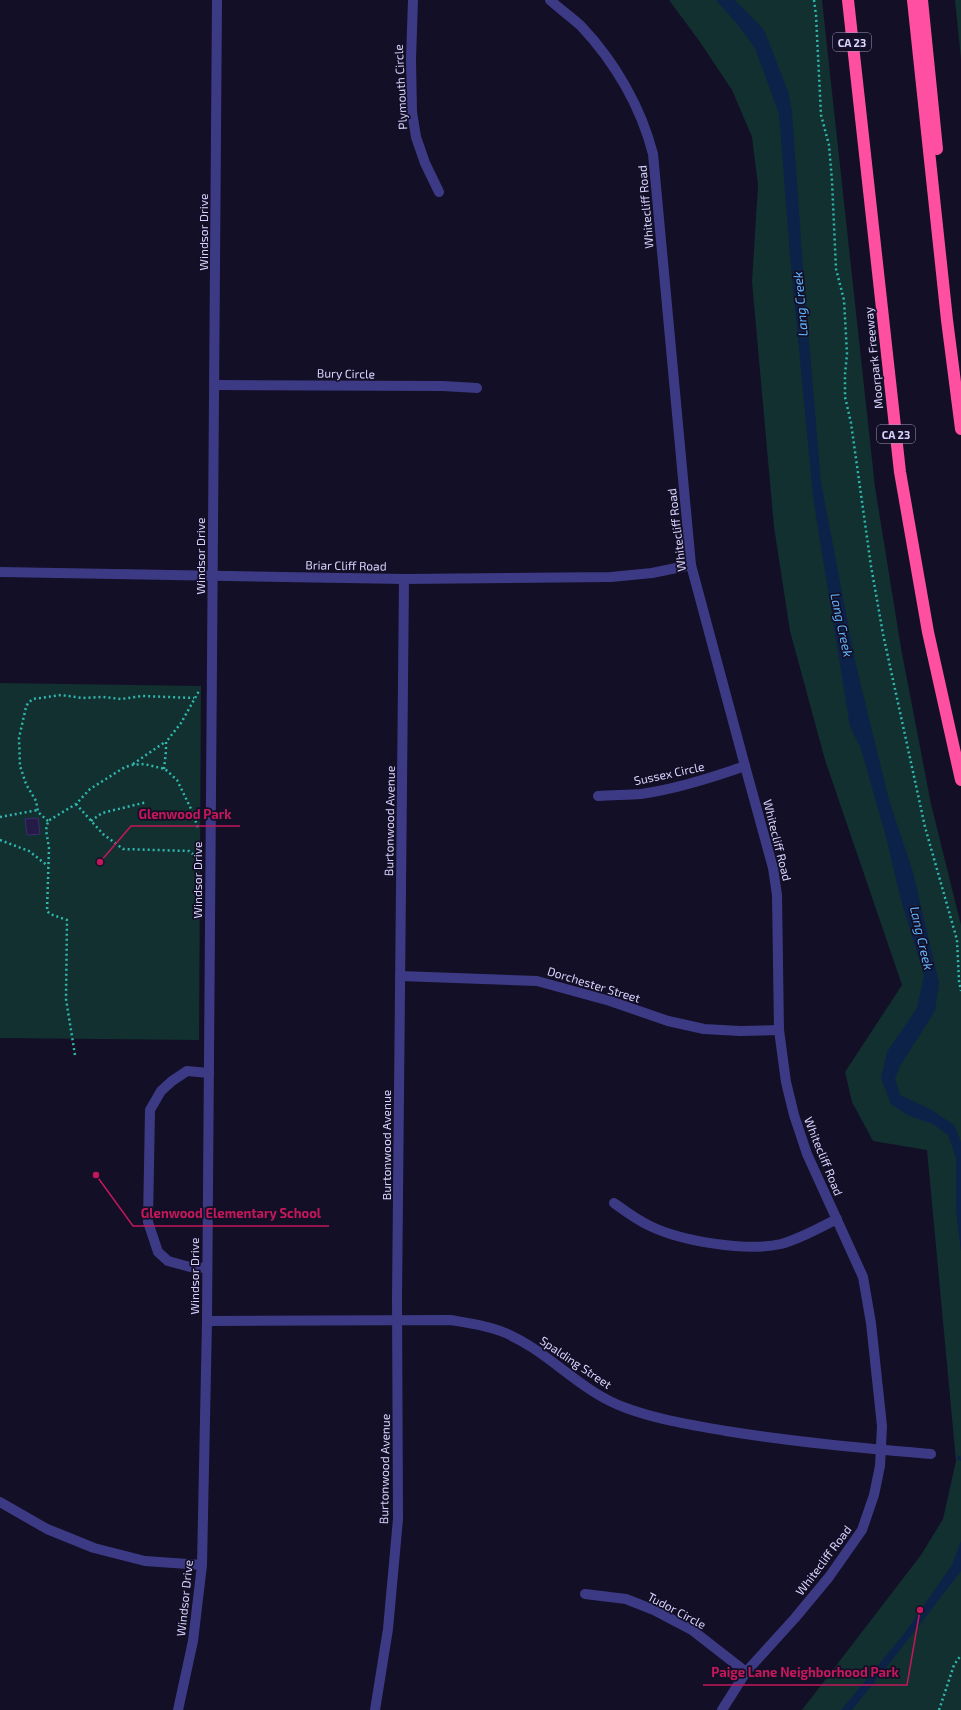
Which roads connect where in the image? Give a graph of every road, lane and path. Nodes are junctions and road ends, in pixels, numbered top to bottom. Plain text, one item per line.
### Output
1 (217, 0) edge
2 (412, 0) edge
3 (550, 0) edge
4 (814, 0) edge
5 (841, 0) edge
6 (848, 0) edge
7 (913, 0) edge
8 (922, 0) edge
9 (856, 84) junction
10 (439, 192) dead end
11 (947, 320) junction
12 (215, 385) junction
13 (477, 388) dead end
14 (961, 429) edge
15 (691, 565) junction
16 (0, 572) edge
17 (213, 576) junction
18 (404, 579) junction
19 (199, 691) dead end
20 (194, 698) junction
21 (166, 742) junction
22 (132, 764) junction
23 (745, 766) junction
24 (164, 768) junction
25 (961, 780) edge
26 (598, 796) dead end
27 (147, 802) dead end
28 (76, 804) junction
29 (38, 810) junction
30 (0, 817) edge
31 (91, 820) junction
32 (48, 821) junction
33 (198, 828) dead end
34 (0, 840) edge
35 (194, 855) dead end
36 (49, 867) junction
37 (400, 976) junction
38 (961, 991) edge
39 (779, 1030) junction
40 (75, 1055) dead end
41 (209, 1073) junction
42 (614, 1203) dead end
43 (836, 1219) junction
44 (207, 1268) junction
45 (207, 1321) junction
46 (398, 1322) junction
47 (882, 1450) junction
48 (931, 1454) dead end
49 (0, 1502) edge
50 (202, 1565) junction
51 (585, 1594) dead end
52 (961, 1655) edge
53 (746, 1672) junction
54 (178, 1710) edge
55 (375, 1710) edge
56 (722, 1710) edge
57 (939, 1710) edge

1 - 12 street, Windsor Drive
2 - 10 street, Plymouth Circle
3 - 15 street, Whitecliff Road
4 - 38 path
5 - 9 highway
6 - 9 highway, Moorpark Freeway / CA 23
7 - 11 highway
8 - 11 highway
9 - 25 highway, Moorpark Freeway / CA 23
11 - 14 highway
12 - 13 street, Bury Circle
12 - 17 street, Windsor Drive
15 - 18 street, Briar Cliff Road
15 - 23 street, Whitecliff Road
16 - 17 street, Briar Cliff Road
17 - 18 street, Briar Cliff Road
17 - 41 street, Windsor Drive
18 - 37 street, Burtonwood Avenue
19 - 20 path
20 - 21 path
20 - 29 path
21 - 22 path
21 - 24 path
22 - 24 path
22 - 28 path
23 - 26 street, Sussex Circle
23 - 39 street, Whitecliff Road
24 - 33 path
27 - 31 path
28 - 31 path
28 - 32 path
29 - 30 path
29 - 32 path
31 - 35 path
32 - 36 path
34 - 36 path
36 - 40 path
37 - 39 street, Dorchester Street
37 - 46 street, Burtonwood Avenue
39 - 43 street, Whitecliff Road
41 - 44 street, Windsor Drive
41 - 44 street
42 - 43 street
43 - 47 street, Whitecliff Road
44 - 45 street, Windsor Drive
45 - 46 street, Spalding Street
45 - 50 street, Windsor Drive
46 - 47 street, Spalding Street
46 - 55 street, Burtonwood Avenue
47 - 48 street, Spalding Street
47 - 53 street, Whitecliff Road
49 - 50 street
50 - 54 street, Windsor Drive
51 - 53 street, Tudor Circle
52 - 57 path
53 - 56 street, Whitecliff Road

